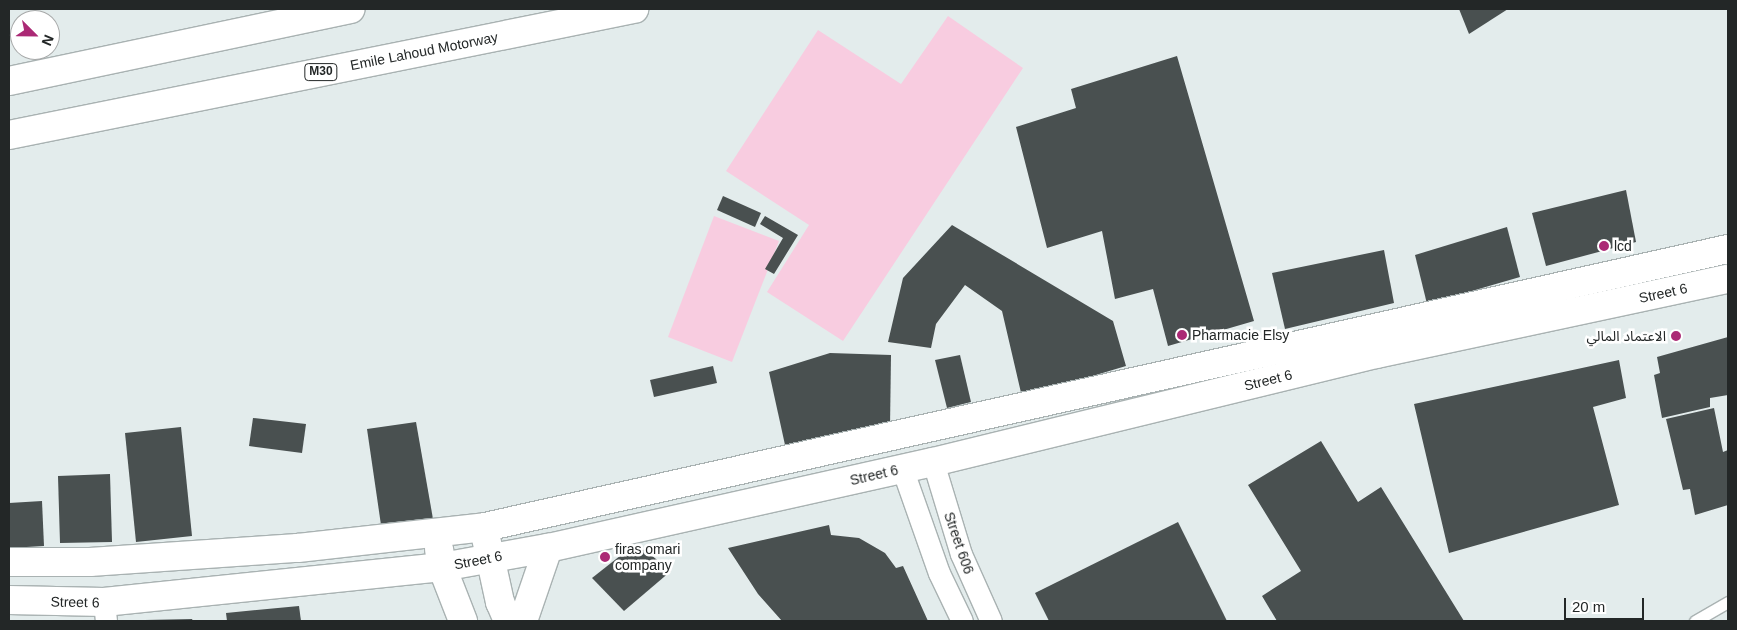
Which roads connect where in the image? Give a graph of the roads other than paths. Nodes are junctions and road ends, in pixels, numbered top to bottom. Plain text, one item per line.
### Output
1 (350, 9) edge
2 (634, 9) edge
3 (9, 81) edge
4 (9, 135) edge
5 (1728, 249) edge
6 (1728, 279) edge
7 (933, 462) junction
8 (902, 468) junction
9 (485, 527) junction
10 (437, 533) junction
11 (548, 548) junction
12 (489, 557) junction
13 (9, 562) edge
14 (442, 567) junction
15 (9, 600) edge
16 (1728, 602) edge
17 (105, 612) edge
18 (463, 621) edge
19 (508, 621) edge
20 (523, 621) edge
21 (962, 621) edge
22 (991, 621) edge
23 (1695, 621) edge

1 - 3 main road
2 - 4 main road, Emile Lahoud Motorway / M30
5 - 9 main road, Street 6
6 - 7 main road, Street 6
7 - 8 main road, Street 6
7 - 22 street, Street 606
8 - 11 main road, Street 6
8 - 21 street, Street 606
9 - 10 main road, Street 6
9 - 12 main road
10 - 13 main road, Street 6
10 - 14 main road
11 - 12 main road, Street 6
11 - 20 main road
12 - 14 main road, Street 6
12 - 19 main road
14 - 17 main road, Street 6
14 - 18 main road
15 - 17 main road, Street 6
16 - 23 lane

